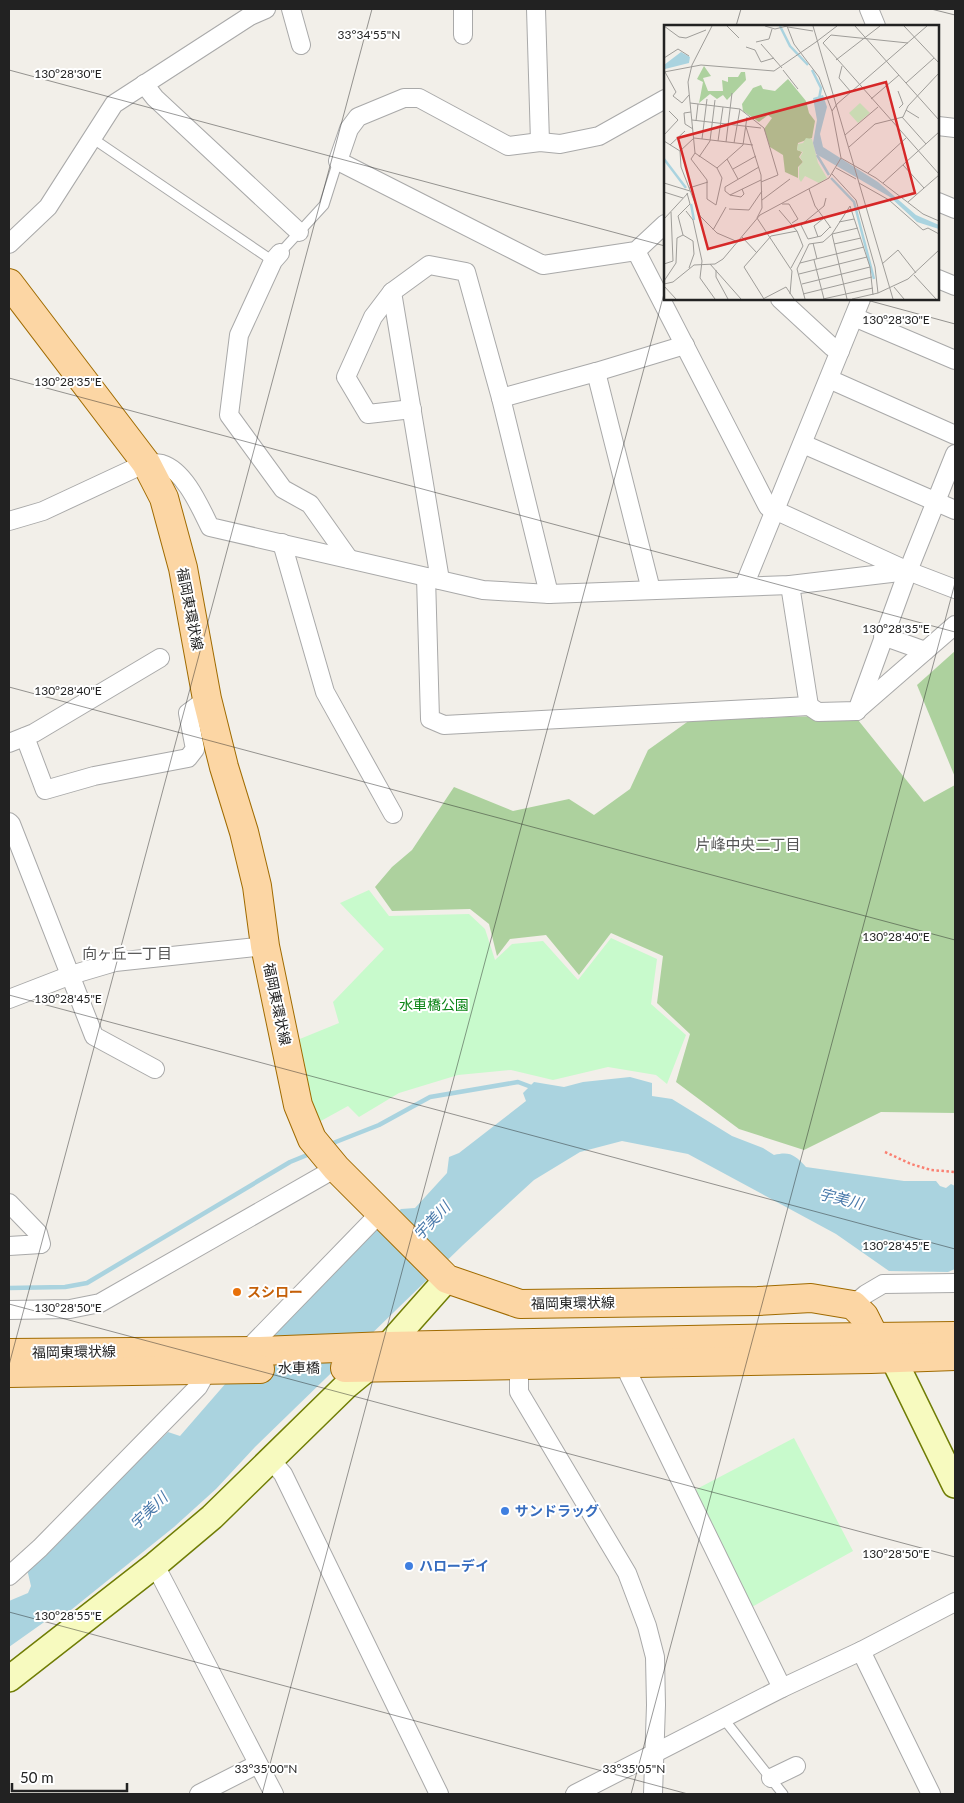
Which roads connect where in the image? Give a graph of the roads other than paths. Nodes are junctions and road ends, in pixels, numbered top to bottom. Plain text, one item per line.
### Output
1 (266, 9) edge
2 (290, 9) edge
3 (463, 9) edge
4 (536, 9) edge
5 (868, 9) edge
6 (876, 25) edge
7 (464, 35) dead end
8 (301, 45) dead end
9 (144, 84) junction
10 (664, 100) edge
11 (939, 126) edge
12 (955, 128) edge
13 (92, 138) junction
14 (540, 142) junction
15 (338, 162) junction
16 (939, 202) edge
17 (955, 209) edge
18 (664, 225) edge
19 (299, 232) junction
20 (9, 244) edge
21 (636, 251) junction
22 (277, 257) junction
23 (939, 278) edge
24 (955, 286) edge
25 (392, 292) junction
26 (12, 294) edge
27 (781, 300) edge
28 (861, 300) edge
29 (854, 317) junction
30 (685, 345) junction
31 (840, 351) junction
32 (955, 360) edge
33 (596, 372) junction
34 (829, 379) junction
35 (501, 398) junction
36 (412, 409) junction
37 (955, 435) edge
38 (803, 444) junction
39 (955, 454) edge
40 (146, 463) junction
41 (936, 501) junction
42 (776, 510) junction
43 (955, 510) edge
44 (9, 521) edge
45 (282, 543) junction
46 (349, 559) junction
47 (908, 571) junction
48 (433, 579) junction
49 (744, 586) junction
50 (790, 586) junction
51 (955, 589) edge
52 (651, 590) junction
53 (549, 594) junction
54 (955, 625) edge
55 (883, 636) junction
56 (925, 651) junction
57 (160, 658) dead end
58 (207, 699) junction
59 (809, 706) junction
60 (856, 712) junction
61 (17, 740) edge
62 (393, 814) dead end
63 (9, 822) edge
64 (265, 946) junction
65 (71, 975) junction
66 (9, 999) edge
67 (155, 1069) dead end
68 (334, 1165) junction
69 (9, 1203) edge
70 (383, 1215) junction
71 (9, 1246) edge
72 (443, 1276) junction
73 (955, 1283) edge
74 (852, 1305) junction
75 (9, 1310) edge
76 (955, 1336) edge
77 (875, 1338) junction
78 (9, 1353) edge
79 (955, 1356) edge
80 (247, 1357) junction
81 (375, 1357) junction
82 (893, 1358) junction
83 (628, 1363) junction
84 (519, 1364) junction
85 (207, 1371) junction
86 (9, 1373) edge
87 (271, 1460) junction
88 (955, 1485) edge
89 (155, 1566) junction
90 (9, 1576) edge
91 (955, 1602) edge
92 (861, 1651) junction
93 (9, 1679) edge
94 (782, 1688) junction
95 (723, 1718) junction
96 (654, 1753) junction
97 (258, 1764) junction
98 (796, 1766) dead end
99 (771, 1778) junction
100 (199, 1794) edge
101 (274, 1794) edge
102 (439, 1794) edge
103 (575, 1794) edge
104 (653, 1794) edge
105 (783, 1794) edge
106 (931, 1794) edge

1 - 9 street
2 - 8 street
3 - 7 street
4 - 14 street
5 - 6 street
9 - 13 street
9 - 19 street
10 - 14 street
11 - 12 street
13 - 20 street
13 - 22 lane
14 - 15 street
15 - 19 lane
15 - 21 street
16 - 17 street
18 - 21 street
19 - 22 lane
21 - 30 street
22 - 46 street
23 - 24 street
25 - 35 street
25 - 36 street
25 - 36 street
26 - 40 main road, 福岡東環状線
27 - 31 street
28 - 29 street
29 - 31 street
29 - 32 street
30 - 33 street
30 - 42 street
31 - 34 street
33 - 35 street
33 - 52 street
34 - 37 street
34 - 38 street
35 - 53 street
36 - 48 street
38 - 41 street
38 - 42 street
39 - 41 street
40 - 44 street
40 - 45 street
40 - 58 main road, 福岡東環状線
41 - 43 street
41 - 47 street
42 - 47 street
42 - 49 street
45 - 46 street
45 - 62 street
46 - 48 street
47 - 50 street
47 - 51 street
47 - 55 street
48 - 53 street
48 - 59 street
49 - 50 street
49 - 52 street
50 - 59 street
52 - 53 street
54 - 56 street
55 - 56 street
55 - 60 street
56 - 60 street
57 - 61 street
58 - 61 street
58 - 64 main road, 福岡東環状線
59 - 60 street
63 - 65 street
64 - 65 street
64 - 68 main road, 福岡東環状線
65 - 66 street
65 - 67 street
68 - 70 main road, 福岡東環状線
68 - 75 street
69 - 71 street
70 - 72 main road, 福岡東環状線
70 - 80 street
72 - 74 main road, 福岡東環状線
72 - 81 street
73 - 74 street
74 - 77 main road
76 - 77 main road
77 - 81 main road
77 - 82 main road
78 - 80 main road, 福岡東環状線
79 - 82 main road
80 - 81 main road, 水車橋
80 - 85 main road, 福岡東環状線
81 - 84 main road
81 - 87 street
82 - 83 main road
82 - 88 street
83 - 84 main road
83 - 94 street
84 - 96 street
85 - 86 main road, 福岡東環状線
85 - 90 street
87 - 89 street
87 - 102 street
89 - 93 street
89 - 97 street
91 - 92 street
92 - 94 street
92 - 106 street
94 - 95 street
95 - 96 street
95 - 99 lane
96 - 103 street
96 - 104 street
97 - 100 street
97 - 101 street
98 - 99 street
99 - 105 lane

